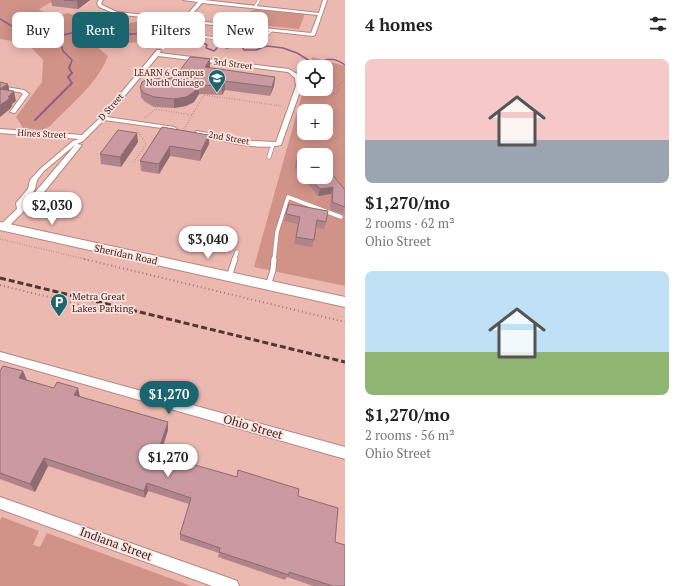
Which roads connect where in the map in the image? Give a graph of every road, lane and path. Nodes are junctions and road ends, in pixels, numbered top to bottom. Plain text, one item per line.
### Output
1 (101, 0) edge
2 (185, 0) edge
3 (259, 0) edge
4 (325, 0) edge
5 (201, 1) edge
6 (255, 7) junction
7 (192, 12) edge
8 (321, 14) junction
9 (137, 16) edge
10 (205, 24) edge
11 (272, 30) junction
12 (205, 35) edge
13 (162, 48) edge
14 (156, 54) junction
15 (345, 81) edge
16 (0, 88) edge
17 (333, 94) edge
18 (282, 106) dead end
19 (13, 112) dead end
20 (103, 118) junction
21 (183, 130) junction
22 (0, 132) edge
23 (82, 138) junction
24 (273, 145) junction
25 (269, 157) dead end
26 (21, 209) junction
27 (341, 217) dead end
28 (1, 231) edge
29 (237, 252) dead end
30 (229, 277) junction
31 (0, 285) edge
32 (268, 286) junction
33 (345, 302) edge
34 (117, 314) dead end
35 (345, 322) edge
36 (0, 356) edge
37 (345, 453) edge
38 (0, 503) edge
39 (232, 586) edge

1 - 9 street
2 - 5 street
3 - 6 lane
4 - 8 street
5 - 6 street
5 - 7 street, D Street
6 - 8 street
8 - 11 street
10 - 11 street
11 - 12 lane
13 - 14 street, D Street, bridge
14 - 20 street, D Street
14 - 24 street, 3rd Street
15 - 17 path
16 - 19 street
18 - 21 path
20 - 21 street, 2nd Street
20 - 23 street, D Street
21 - 24 street, 2nd Street
22 - 23 street, Hines Street
23 - 26 street, D Street
23 - 26 street, D Street
24 - 25 lane
26 - 28 street, D Street
27 - 32 lane
28 - 30 main road, Sheridan Road
28 - 35 path
29 - 30 lane
30 - 32 main road, Sheridan Road
31 - 34 path
32 - 33 main road, Sheridan Road
36 - 37 street, Ohio Street
38 - 39 street, Indiana Street

